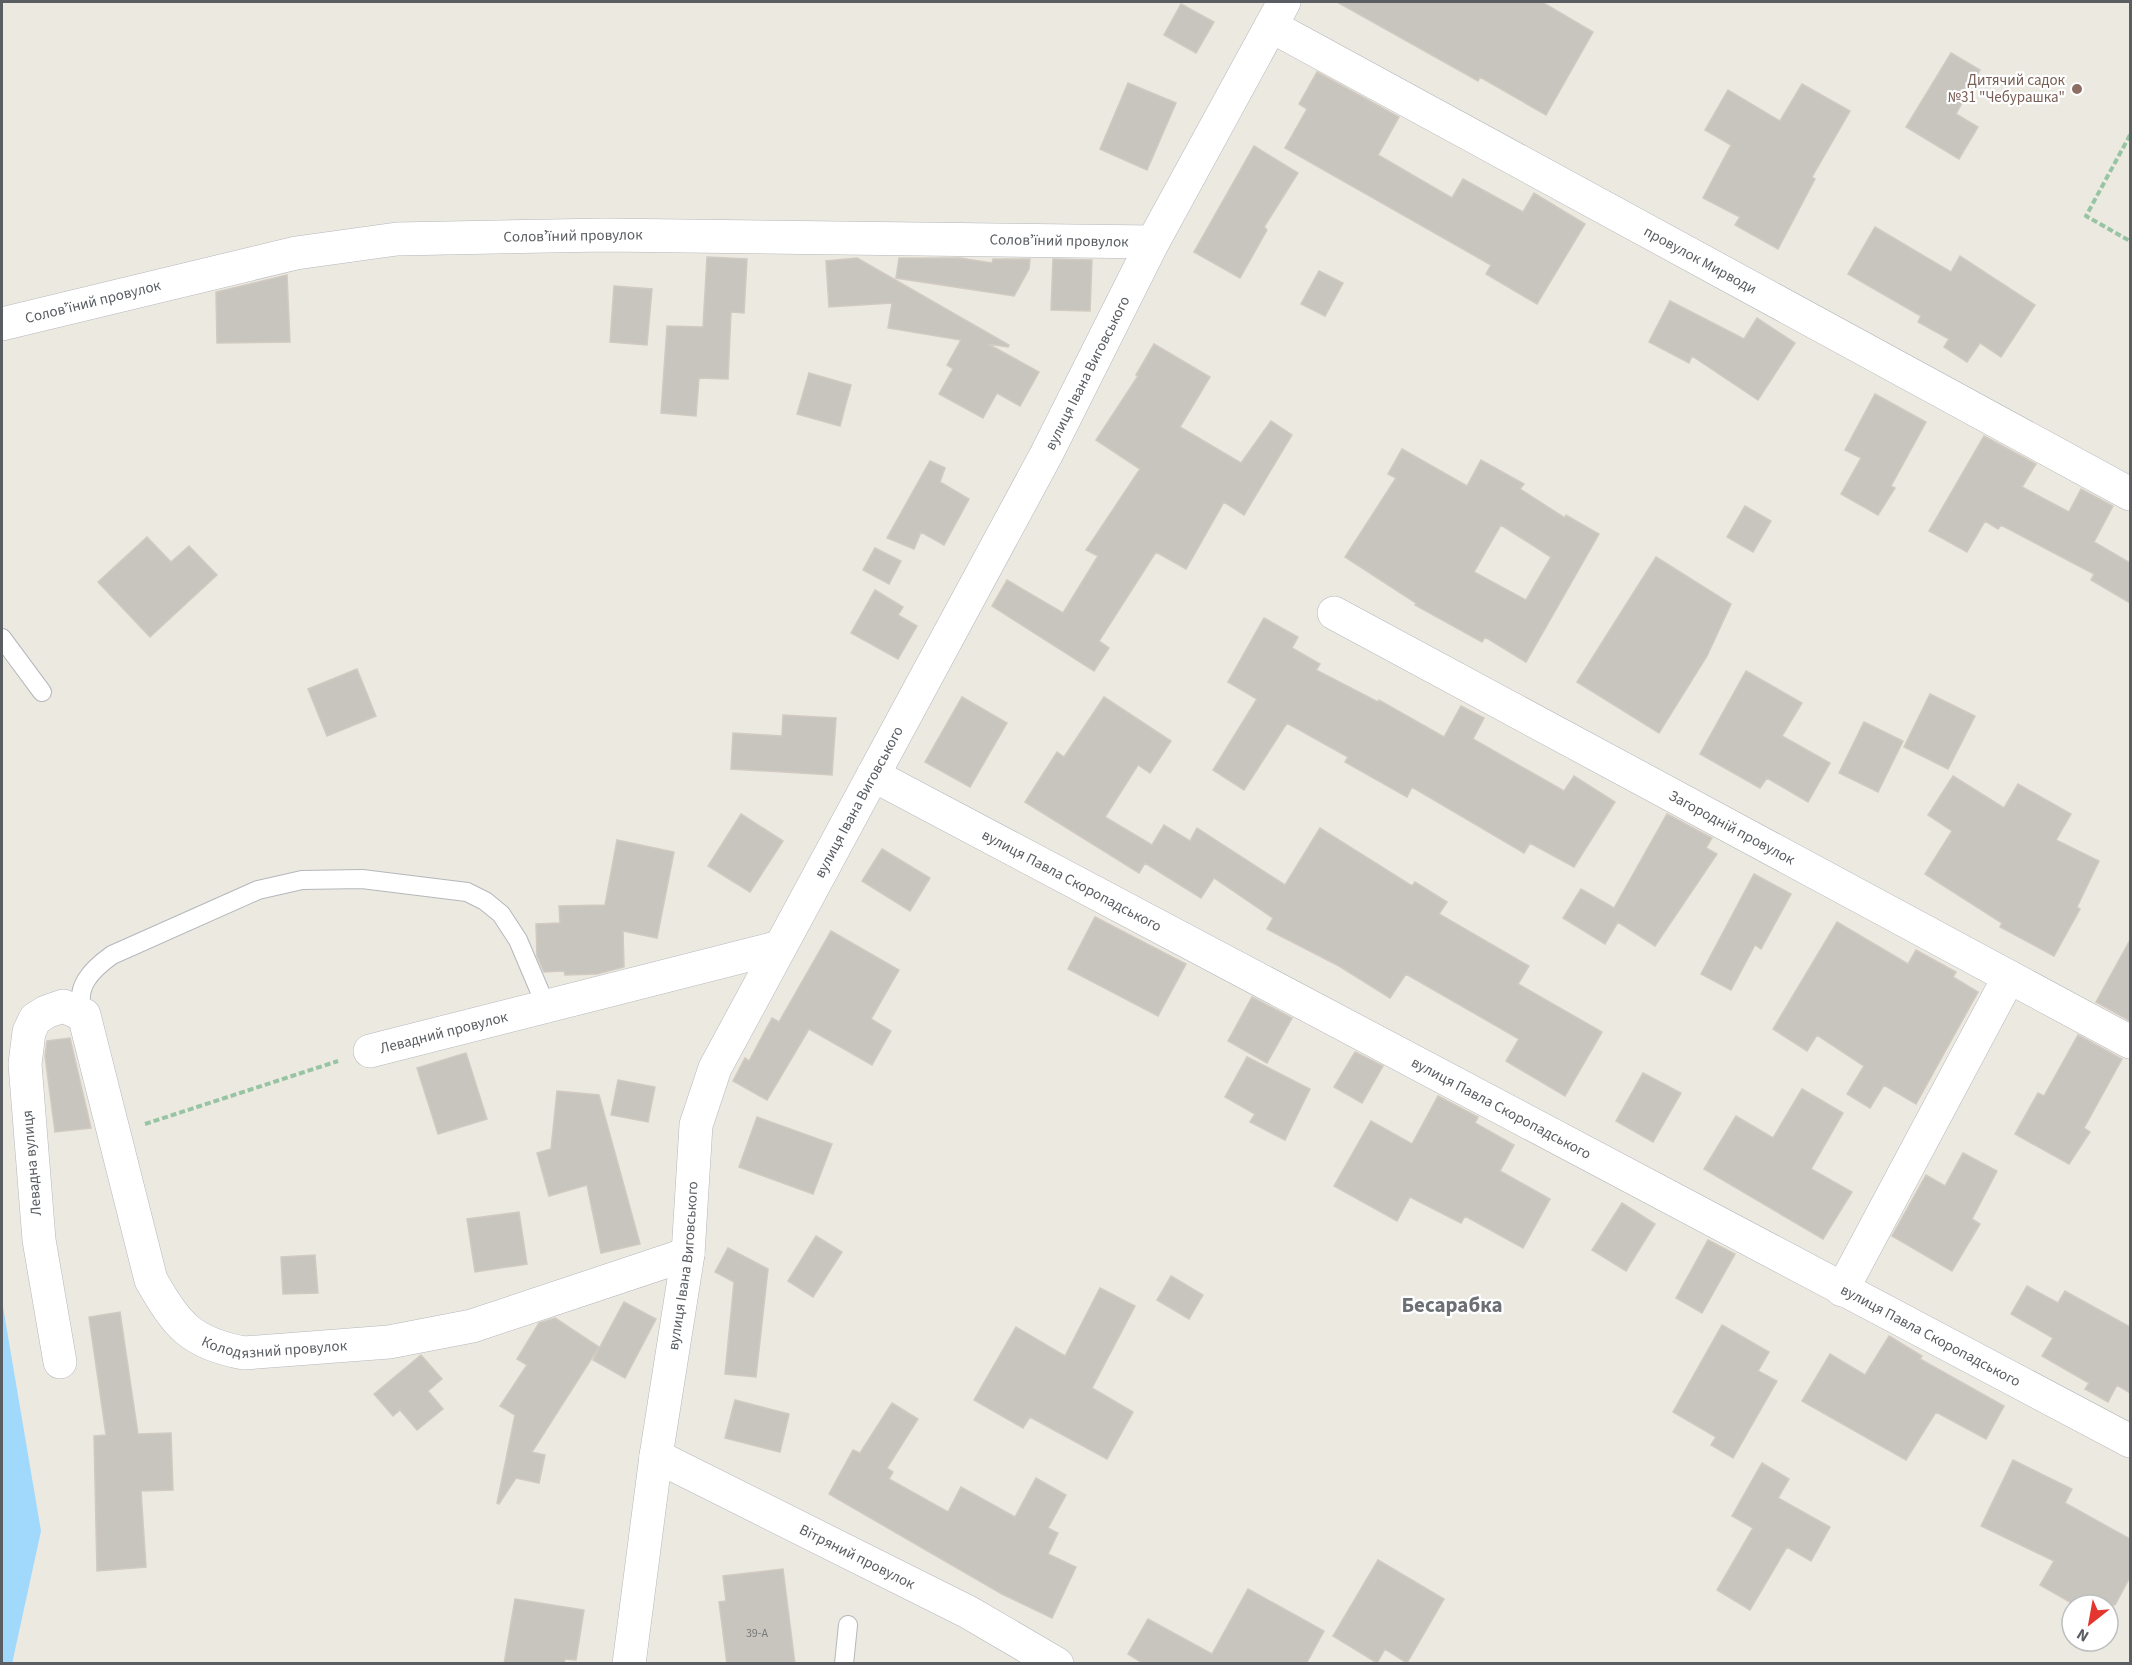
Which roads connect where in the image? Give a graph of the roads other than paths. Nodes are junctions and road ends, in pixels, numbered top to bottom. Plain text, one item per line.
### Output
1 (1277, 14) edge
2 (1153, 243) junction
3 (2, 324) edge
4 (2130, 494) edge
5 (1334, 613) dead end
6 (2, 638) edge
7 (42, 692) dead end
8 (873, 775) junction
9 (780, 947) junction
10 (2008, 977) junction
11 (546, 1006) junction
12 (84, 1015) junction
13 (2130, 1042) edge
14 (370, 1051) road end
15 (687, 1254) junction
16 (1842, 1290) junction
17 (60, 1362) dead end
18 (2130, 1441) edge
19 (656, 1456) junction
20 (848, 1625) dead end
21 (629, 1664) edge
22 (844, 1664) edge
23 (1057, 1664) edge

1 - 2 street, вулиця Івана Виговського
1 - 4 street, провулок Мирводи
2 - 3 street, Соловʼїний провулок
2 - 8 street, вулиця Івана Виговського
5 - 10 street, Загородній провулок
6 - 7 lane
8 - 9 street, вулиця Івана Виговського
8 - 16 street, вулиця Павла Скоропадського
9 - 11 street, Левадний провулок
9 - 15 street, вулиця Івана Виговського
10 - 13 street, Загородній провулок
10 - 16 street
11 - 12 lane
11 - 14 street, Левадний провулок
12 - 15 street, Колодязний провулок
12 - 17 street, Левадна вулиця
15 - 19 street, вулиця Івана Виговського
16 - 18 street, вулиця Павла Скоропадського
19 - 21 street, вулиця Івана Виговського
19 - 23 street, Вітряний провулок
20 - 22 lane

